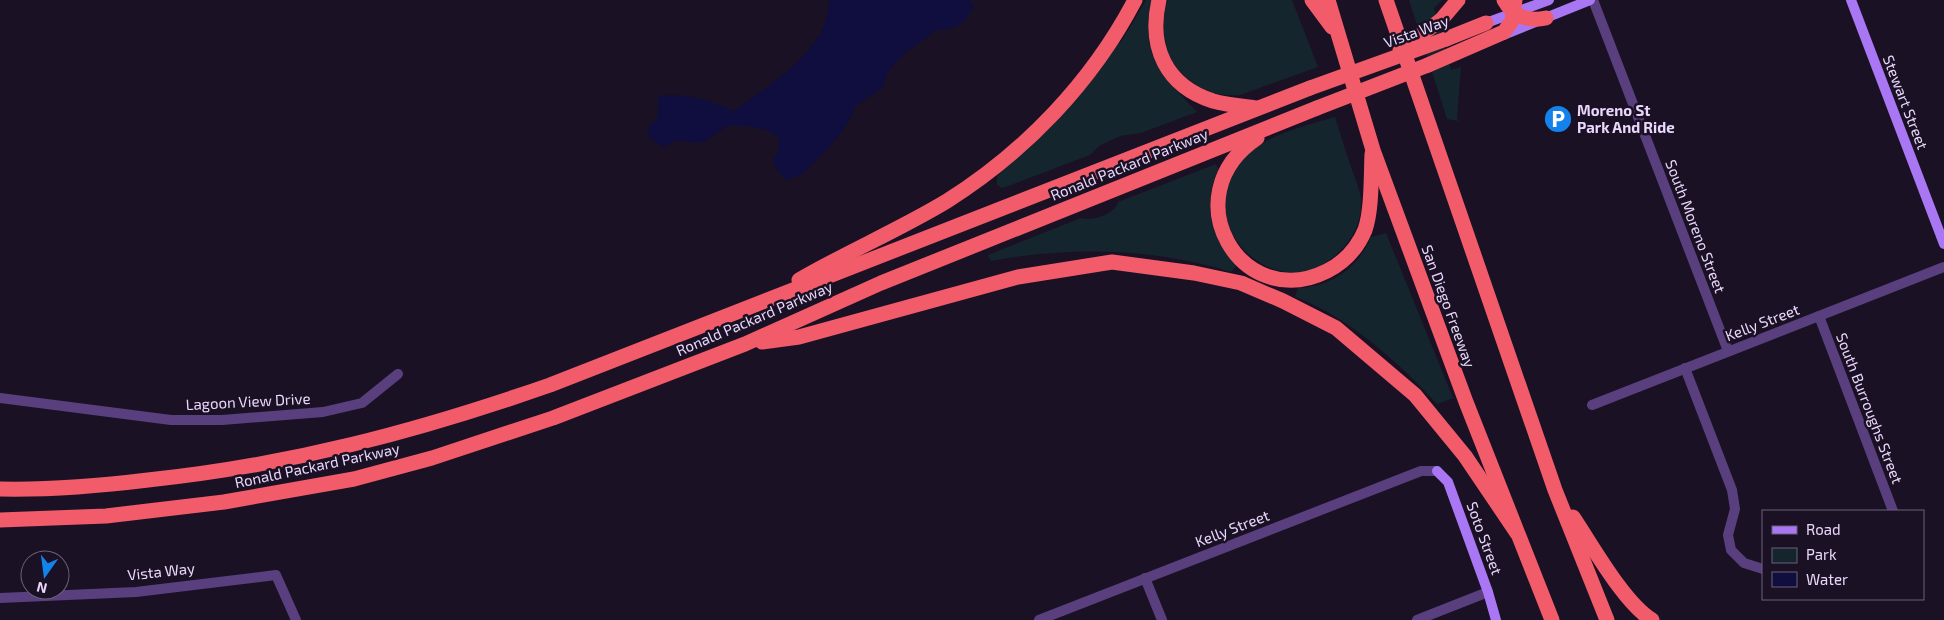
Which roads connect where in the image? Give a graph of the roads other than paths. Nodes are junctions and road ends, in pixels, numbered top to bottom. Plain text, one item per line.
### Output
1 (1135, 0) edge
2 (1159, 0) edge
3 (1312, 0) edge
4 (1328, 0) edge
5 (1386, 0) edge
6 (1458, 0) edge
7 (1504, 0) edge
8 (1549, 0) edge
9 (1592, 0) edge
10 (1851, 0) edge
11 (1514, 7) edge
12 (1546, 18) junction
13 (1486, 23) joint
14 (1340, 38) junction
15 (1492, 39) junction
16 (1380, 62) junction
17 (1257, 108) junction
18 (1279, 124) junction
19 (1373, 150) junction
20 (1944, 244) edge
21 (1944, 267) edge
22 (749, 307) junction
23 (1818, 316) junction
24 (745, 344) junction
25 (1728, 351) junction
26 (1685, 368) junction
27 (398, 374) dead end
28 (0, 398) edge
29 (1592, 405) dead end
30 (1437, 472) joint
31 (3, 489) edge
32 (1554, 490) junction
33 (1893, 510) edge
34 (0, 520) edge
35 (1517, 533) junction
36 (1762, 569) edge
37 (1146, 578) junction
38 (1488, 592) junction
39 (0, 598) edge
40 (296, 620) edge
41 (1039, 620) edge
42 (1162, 620) edge
43 (1417, 620) edge
44 (1496, 620) edge
45 (1552, 620) edge
46 (1607, 620) edge
47 (1652, 620) edge

1 - 22 highway
2 - 17 highway
3 - 14 highway
4 - 14 highway, San Diego Freeway
5 - 32 highway
6 - 16 highway, bridge
7 - 11 highway
8 - 11 street, Vista Way
9 - 12 street
9 - 25 street, South Moreno Street
10 - 20 street, Stewart Street
11 - 12 highway
11 - 13 street, Vista Way
11 - 15 highway, Ronald Packard Parkway
12 - 15 street
13 - 16 highway, Vista Way, bridge
14 - 19 highway, San Diego Freeway
15 - 18 highway, Ronald Packard Parkway, bridge
16 - 17 highway, Ronald Packard Parkway, bridge
17 - 22 highway, Ronald Packard Parkway
18 - 19 highway
18 - 24 highway, Ronald Packard Parkway
19 - 35 highway, San Diego Freeway
21 - 23 street, Kelly Street
22 - 31 highway, Ronald Packard Parkway
23 - 25 street, Kelly Street
23 - 33 street, South Burroughs Street
24 - 34 highway, Ronald Packard Parkway
24 - 35 highway
25 - 26 street, Kelly Street
26 - 29 street, Kelly Street
26 - 36 street
27 - 28 street, Lagoon View Drive
30 - 37 street, Kelly Street
30 - 38 street, Soto Street
32 - 46 highway
32 - 47 highway
35 - 45 highway, San Diego Freeway
37 - 41 street, Kelly Street
37 - 42 street
38 - 43 street
38 - 44 street, Soto Street
39 - 40 street, Vista Way

